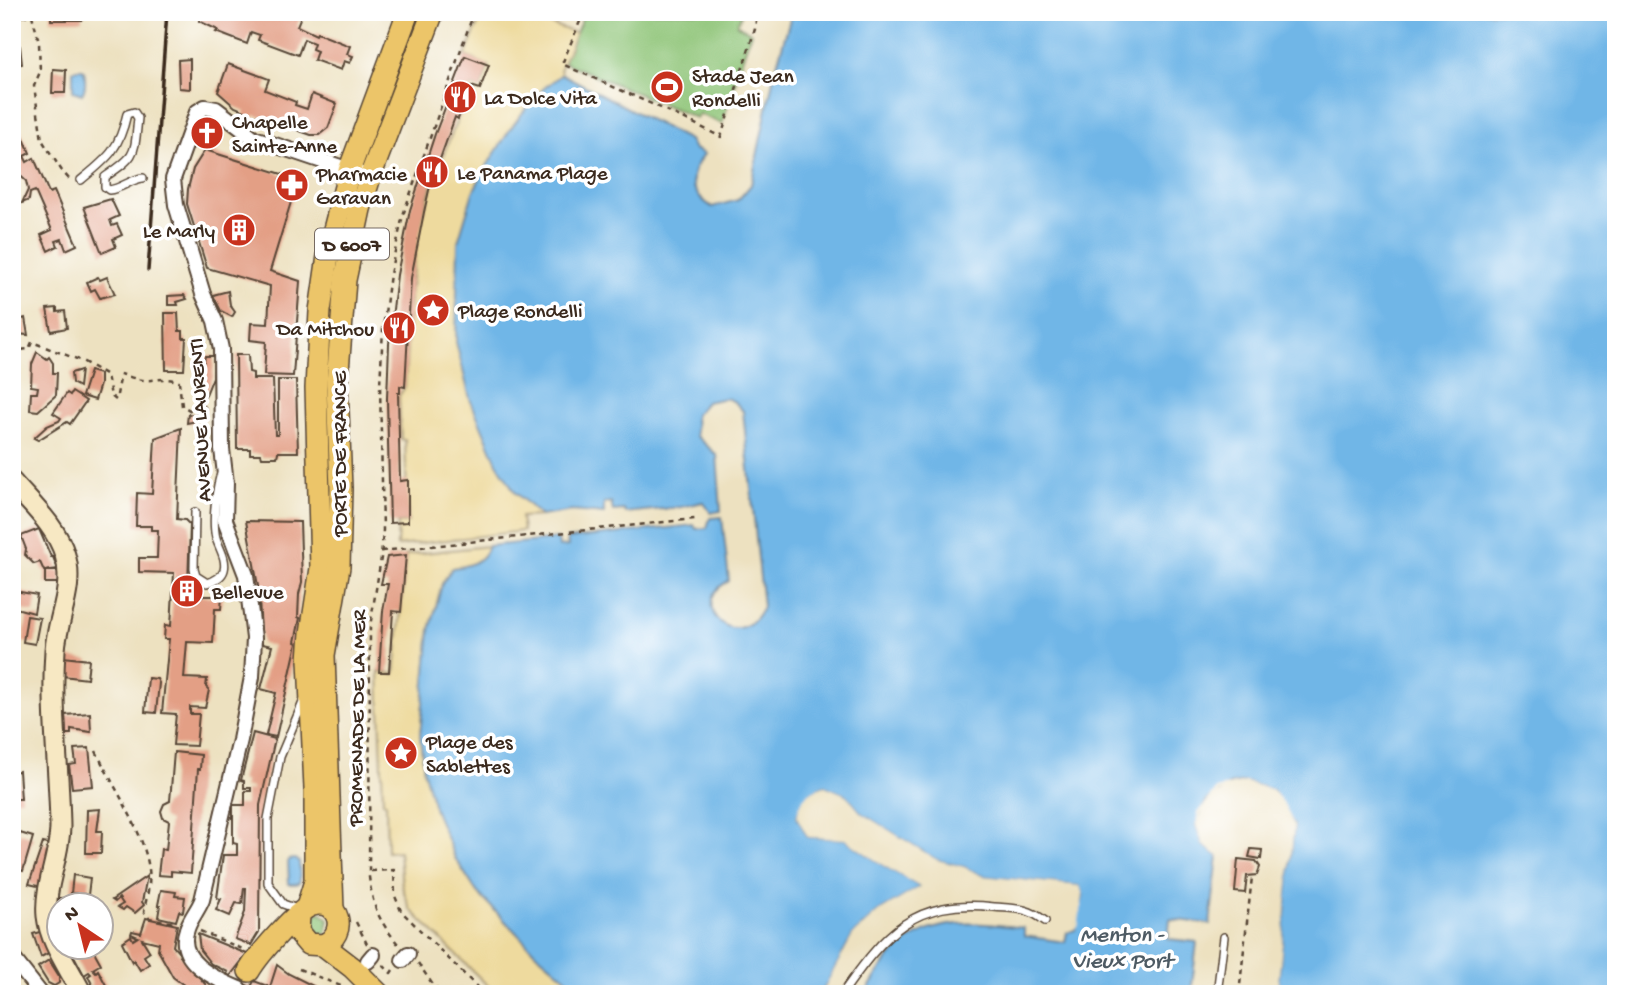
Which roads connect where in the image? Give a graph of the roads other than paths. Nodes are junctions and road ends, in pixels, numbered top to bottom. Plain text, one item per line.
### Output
1 (408, 12) edge
2 (433, 12) edge
3 (349, 171) junction
4 (370, 177) junction
5 (143, 178) dead end
6 (81, 180) road end
7 (224, 465) junction
8 (12, 482) edge
9 (195, 512) dead end
10 (301, 729) junction
11 (332, 910) junction
12 (303, 911) junction
13 (1045, 921) dead end
14 (1224, 937) dead end
15 (301, 938) junction
16 (275, 939) junction
17 (330, 939) junction
18 (12, 957) edge
19 (249, 972) joint
20 (41, 994) edge
21 (82, 994) edge
22 (379, 994) edge
23 (842, 994) edge
24 (1217, 994) edge

1 - 3 main road, PORTE DE FRANCE / D 6007
2 - 4 main road, PORTE DE FRANCE / D 6007
3 - 4 street, AVENUE LAURENTI
3 - 7 street, AVENUE LAURENTI
3 - 10 main road, PORTE DE FRANCE / D 6007
4 - 11 main road, PORTE DE FRANCE / D 6007
5 - 6 lane
7 - 9 lane
7 - 19 street, AVENUE LAURENTI
8 - 21 street
10 - 12 main road, PORTE DE FRANCE / D 6007
10 - 12 lane
11 - 12 main road
11 - 17 main road
12 - 15 main road
12 - 16 main road
13 - 23 lane
14 - 24 lane
15 - 16 main road
15 - 17 main road
16 - 19 main road
17 - 22 main road
18 - 20 street

